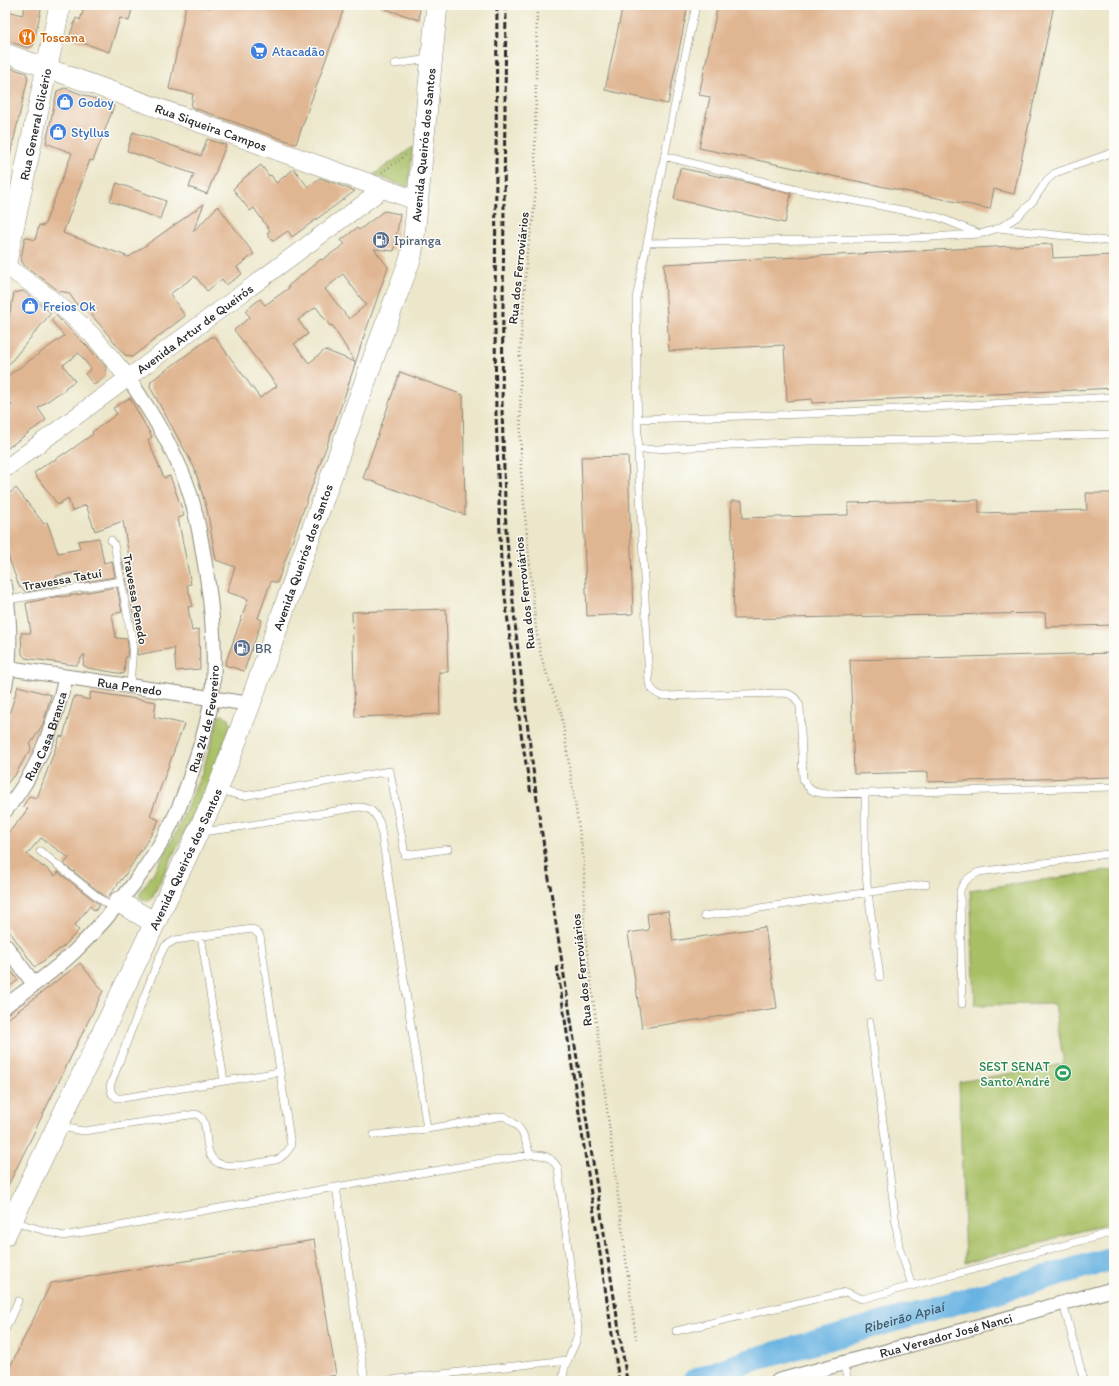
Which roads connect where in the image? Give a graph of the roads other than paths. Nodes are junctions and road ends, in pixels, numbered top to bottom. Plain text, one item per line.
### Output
1 (60, 5) edge
2 (437, 5) edge
3 (696, 5) edge
4 (5, 53) edge
5 (432, 59) junction
6 (394, 64) dead end
7 (47, 68) junction
8 (1114, 152) edge
9 (664, 156) junction
10 (383, 189) junction
11 (418, 201) junction
12 (999, 228) junction
13 (980, 234) junction
14 (647, 242) junction
15 (1114, 242) edge
16 (5, 266) edge
17 (128, 378) junction
18 (1114, 397) edge
19 (638, 419) junction
20 (1114, 434) edge
21 (638, 450) junction
22 (5, 469) edge
23 (111, 540) dead end
24 (121, 581) junction
25 (5, 586) edge
26 (7, 600) junction
27 (8, 668) junction
28 (66, 677) junction
29 (5, 686) edge
30 (130, 686) junction
31 (212, 698) junction
32 (250, 704) junction
33 (1114, 786) edge
34 (218, 790) junction
35 (865, 793) junction
36 (5, 811) edge
37 (199, 832) junction
38 (448, 849) dead end
39 (40, 851) dead end
40 (1114, 853) edge
41 (926, 884) dead end
42 (868, 893) junction
43 (116, 905) junction
44 (704, 916) dead end
45 (155, 923) junction
46 (201, 936) junction
47 (5, 945) edge
48 (880, 977) dead end
49 (34, 984) junction
50 (962, 1004) dead end
51 (5, 1006) edge
52 (870, 1022) dead end
53 (280, 1072) junction
54 (224, 1081) junction
55 (57, 1126) junction
56 (427, 1129) junction
57 (374, 1135) dead end
58 (530, 1155) junction
59 (336, 1187) junction
60 (9, 1226) edge
61 (1114, 1232) edge
62 (912, 1285) junction
63 (1114, 1290) edge
64 (18, 1301) dead end
65 (1063, 1303) junction
66 (5, 1330) edge
67 (676, 1331) dead end
68 (567, 1360) junction
69 (843, 1363) junction
70 (816, 1376) edge
71 (365, 1381) edge
72 (381, 1381) edge
73 (563, 1381) edge
74 (778, 1381) edge
75 (848, 1381) edge
76 (1084, 1381) edge

1 - 7 main road, Rua General Glicério
2 - 5 main road, Avenida Queirós dos Santos
3 - 9 lane
4 - 7 main road, Rua Siqueira Campos
5 - 6 lane
5 - 11 main road, Avenida Queirós dos Santos
7 - 10 main road, Rua Siqueira Campos
7 - 16 main road, Rua General Glicério
8 - 12 lane
9 - 13 lane
9 - 14 lane
10 - 11 main road, Rua Siqueira Campos
10 - 17 street, Avenida Artur de Queirós
11 - 32 main road, Avenida Queirós dos Santos
12 - 13 lane
12 - 15 lane
13 - 14 lane
14 - 19 lane
16 - 17 street
17 - 22 street, Avenida Artur de Queirós
17 - 31 street, Rua 24 de Fevereiro
18 - 19 lane
19 - 21 lane
20 - 21 lane
21 - 35 lane
23 - 24 lane, Travessa Penedo
24 - 26 lane, Travessa Tatuí
24 - 30 lane, Travessa Penedo
25 - 26 street
26 - 27 street
27 - 28 street, Rua Penedo
27 - 29 street
28 - 30 street, Rua Penedo
28 - 36 street, Rua Casa Branca
30 - 31 street, Rua Penedo
31 - 32 street, Rua Penedo
31 - 43 street, Rua 24 de Fevereiro
32 - 34 main road, Avenida Queirós dos Santos
33 - 35 lane
34 - 37 main road, Avenida Queirós dos Santos
34 - 38 lane
35 - 42 lane
37 - 45 main road, Avenida Queirós dos Santos
37 - 56 lane
39 - 43 lane
40 - 50 lane
41 - 42 lane
42 - 44 lane
42 - 48 lane
43 - 45 main road
43 - 49 street, Rua 24 de Fevereiro
45 - 55 main road, Avenida Queirós dos Santos
46 - 53 lane
46 - 54 lane
46 - 54 lane
47 - 49 street
49 - 51 street, Rua 24 de Fevereiro
52 - 62 lane
53 - 54 lane
53 - 55 lane
55 - 60 main road, Avenida Queirós dos Santos
56 - 57 lane
56 - 58 lane
58 - 59 lane
58 - 68 lane
59 - 60 lane
59 - 71 lane
61 - 62 lane
62 - 67 lane
63 - 65 street, Rua Vereador José Nanci
64 - 66 lane
65 - 69 street, Rua Vereador José Nanci
65 - 76 lane
68 - 72 lane
68 - 73 lane
69 - 70 street, Rua Vereador José Nanci
69 - 75 lane
70 - 74 street, Rua Vereador José Nanci

